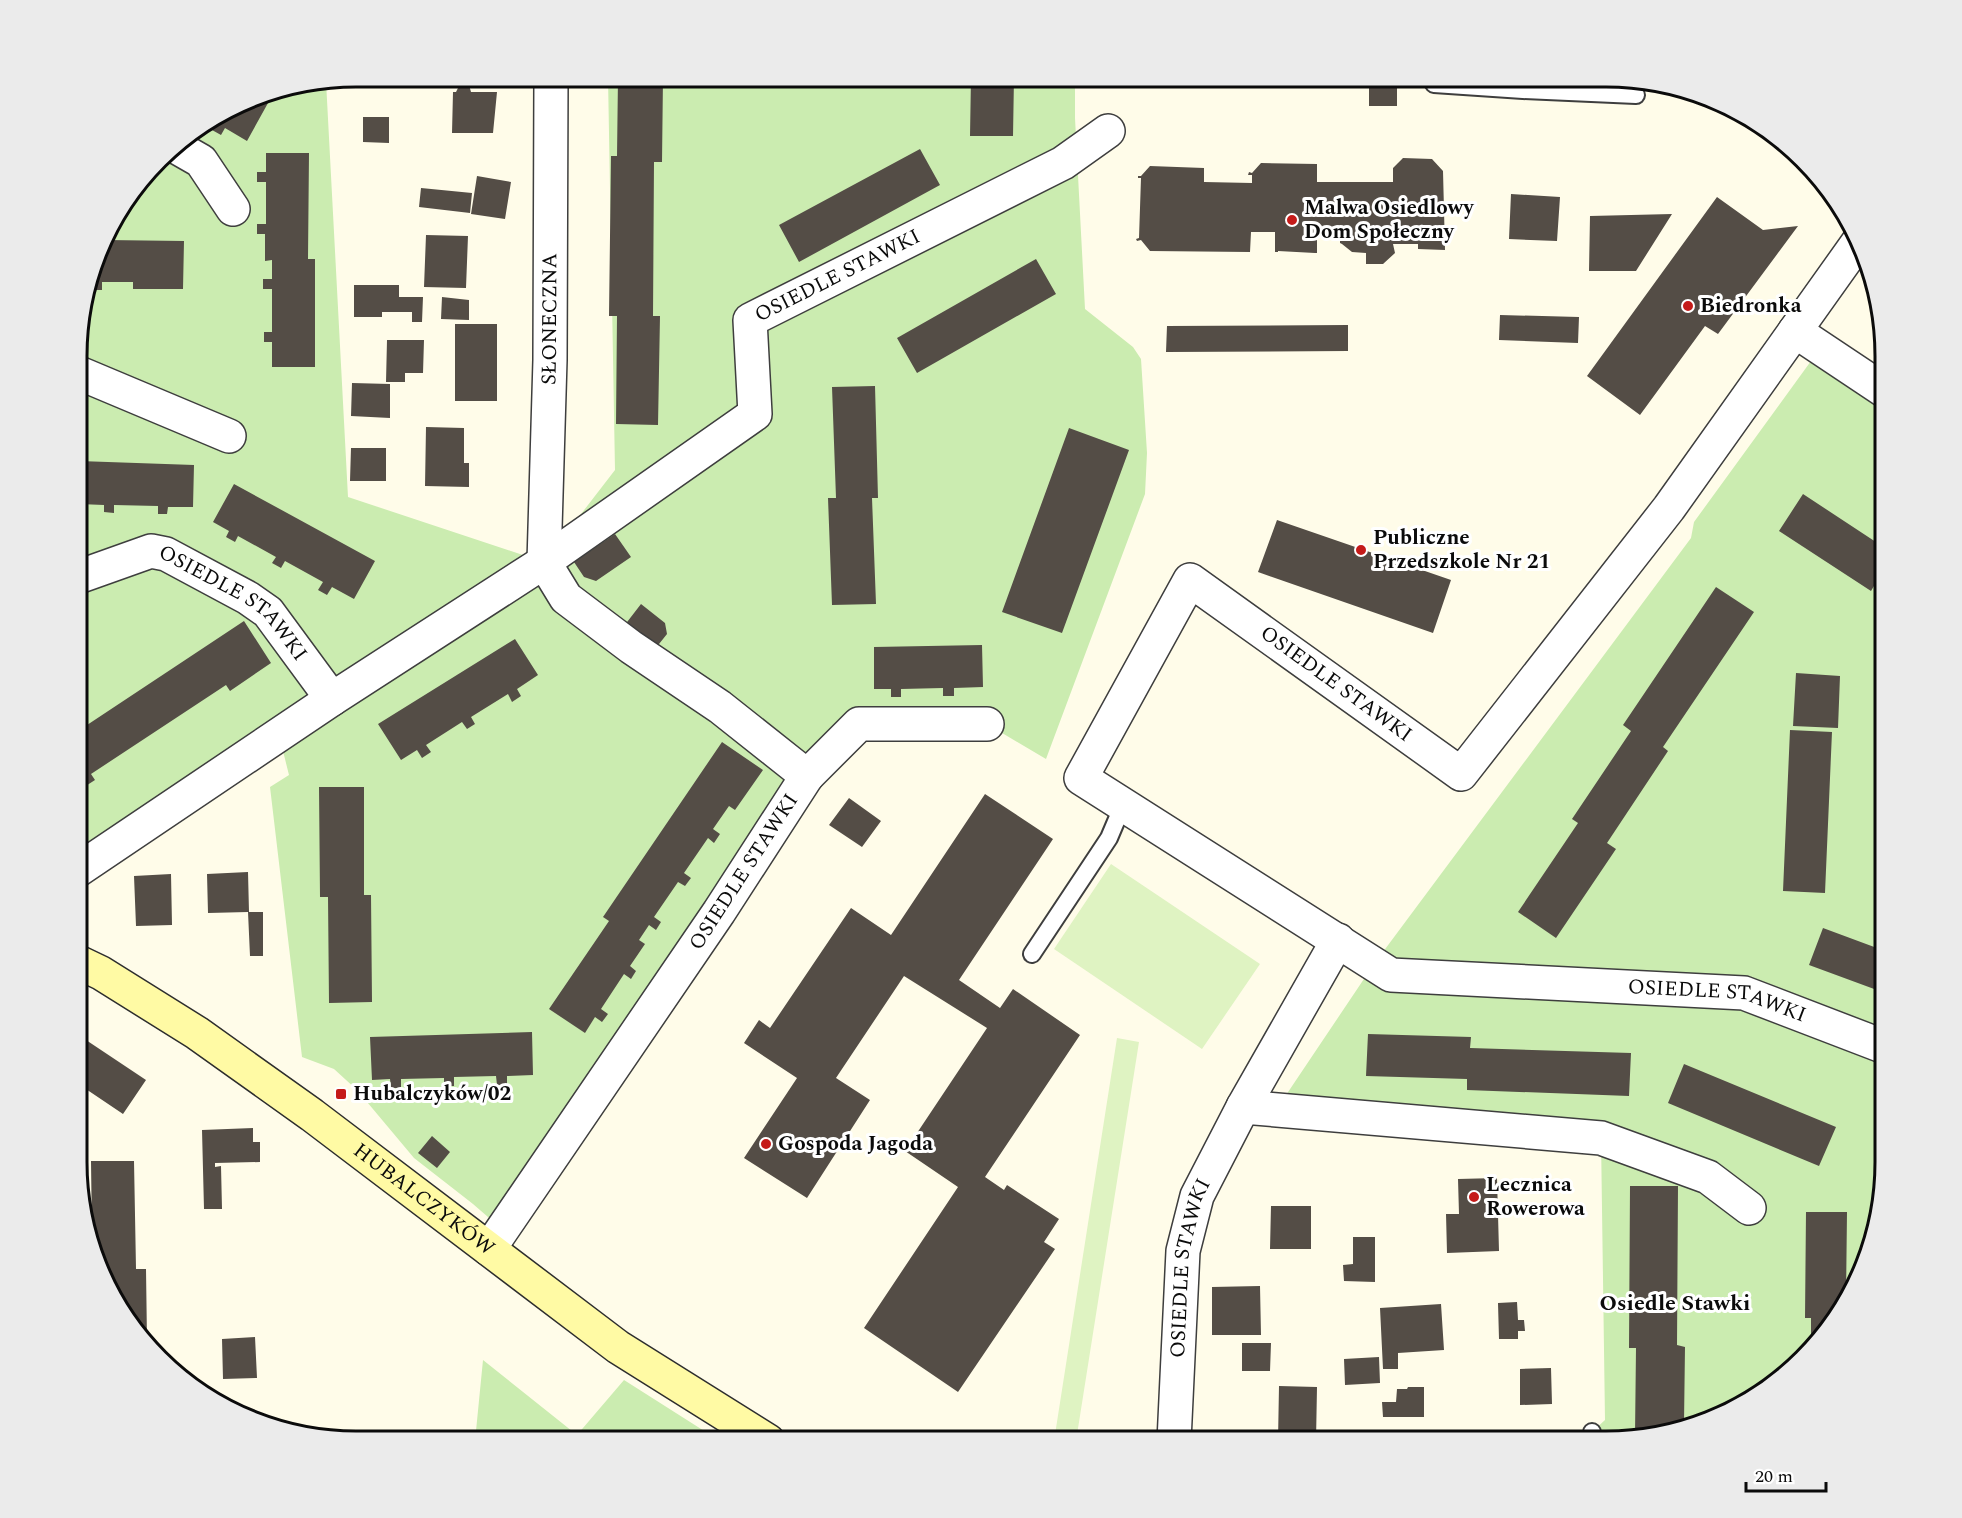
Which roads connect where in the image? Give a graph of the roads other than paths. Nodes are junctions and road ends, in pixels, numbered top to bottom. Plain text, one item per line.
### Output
1 (551, 87) edge
2 (1478, 87) edge
3 (1636, 95) dead end
4 (1108, 131) dead end
5 (183, 151) edge
6 (233, 209) dead end
7 (1853, 249) edge
8 (1795, 331) junction
9 (87, 376) edge
10 (1875, 384) edge
11 (229, 435) dead end
12 (544, 562) junction
13 (87, 575) edge
14 (332, 699) junction
15 (987, 724) dead end
16 (807, 776) junction
17 (1123, 805) junction
18 (87, 864) edge
19 (1338, 940) junction
20 (1032, 954) dead end
21 (87, 966) edge
22 (1875, 1043) edge
23 (1243, 1107) junction
24 (1749, 1208) dead end
25 (489, 1249) junction
26 (752, 1431) edge
27 (1174, 1431) edge

1 - 12 street, SŁONECZNA
2 - 3 lane
4 - 12 street, OSIEDLE STAWKI
5 - 6 street
7 - 8 street, OSIEDLE STAWKI
8 - 10 street
8 - 17 street, OSIEDLE STAWKI
9 - 11 street
12 - 14 street, OSIEDLE STAWKI
12 - 16 street, OSIEDLE STAWKI
13 - 14 street, OSIEDLE STAWKI
14 - 18 street, OSIEDLE STAWKI
15 - 16 street
16 - 25 street, OSIEDLE STAWKI
17 - 19 street, OSIEDLE STAWKI
17 - 20 lane
19 - 22 street, OSIEDLE STAWKI
19 - 23 street, OSIEDLE STAWKI
21 - 25 street, HUBALCZYKÓW
23 - 24 street
23 - 27 street, OSIEDLE STAWKI
25 - 26 street, HUBALCZYKÓW

